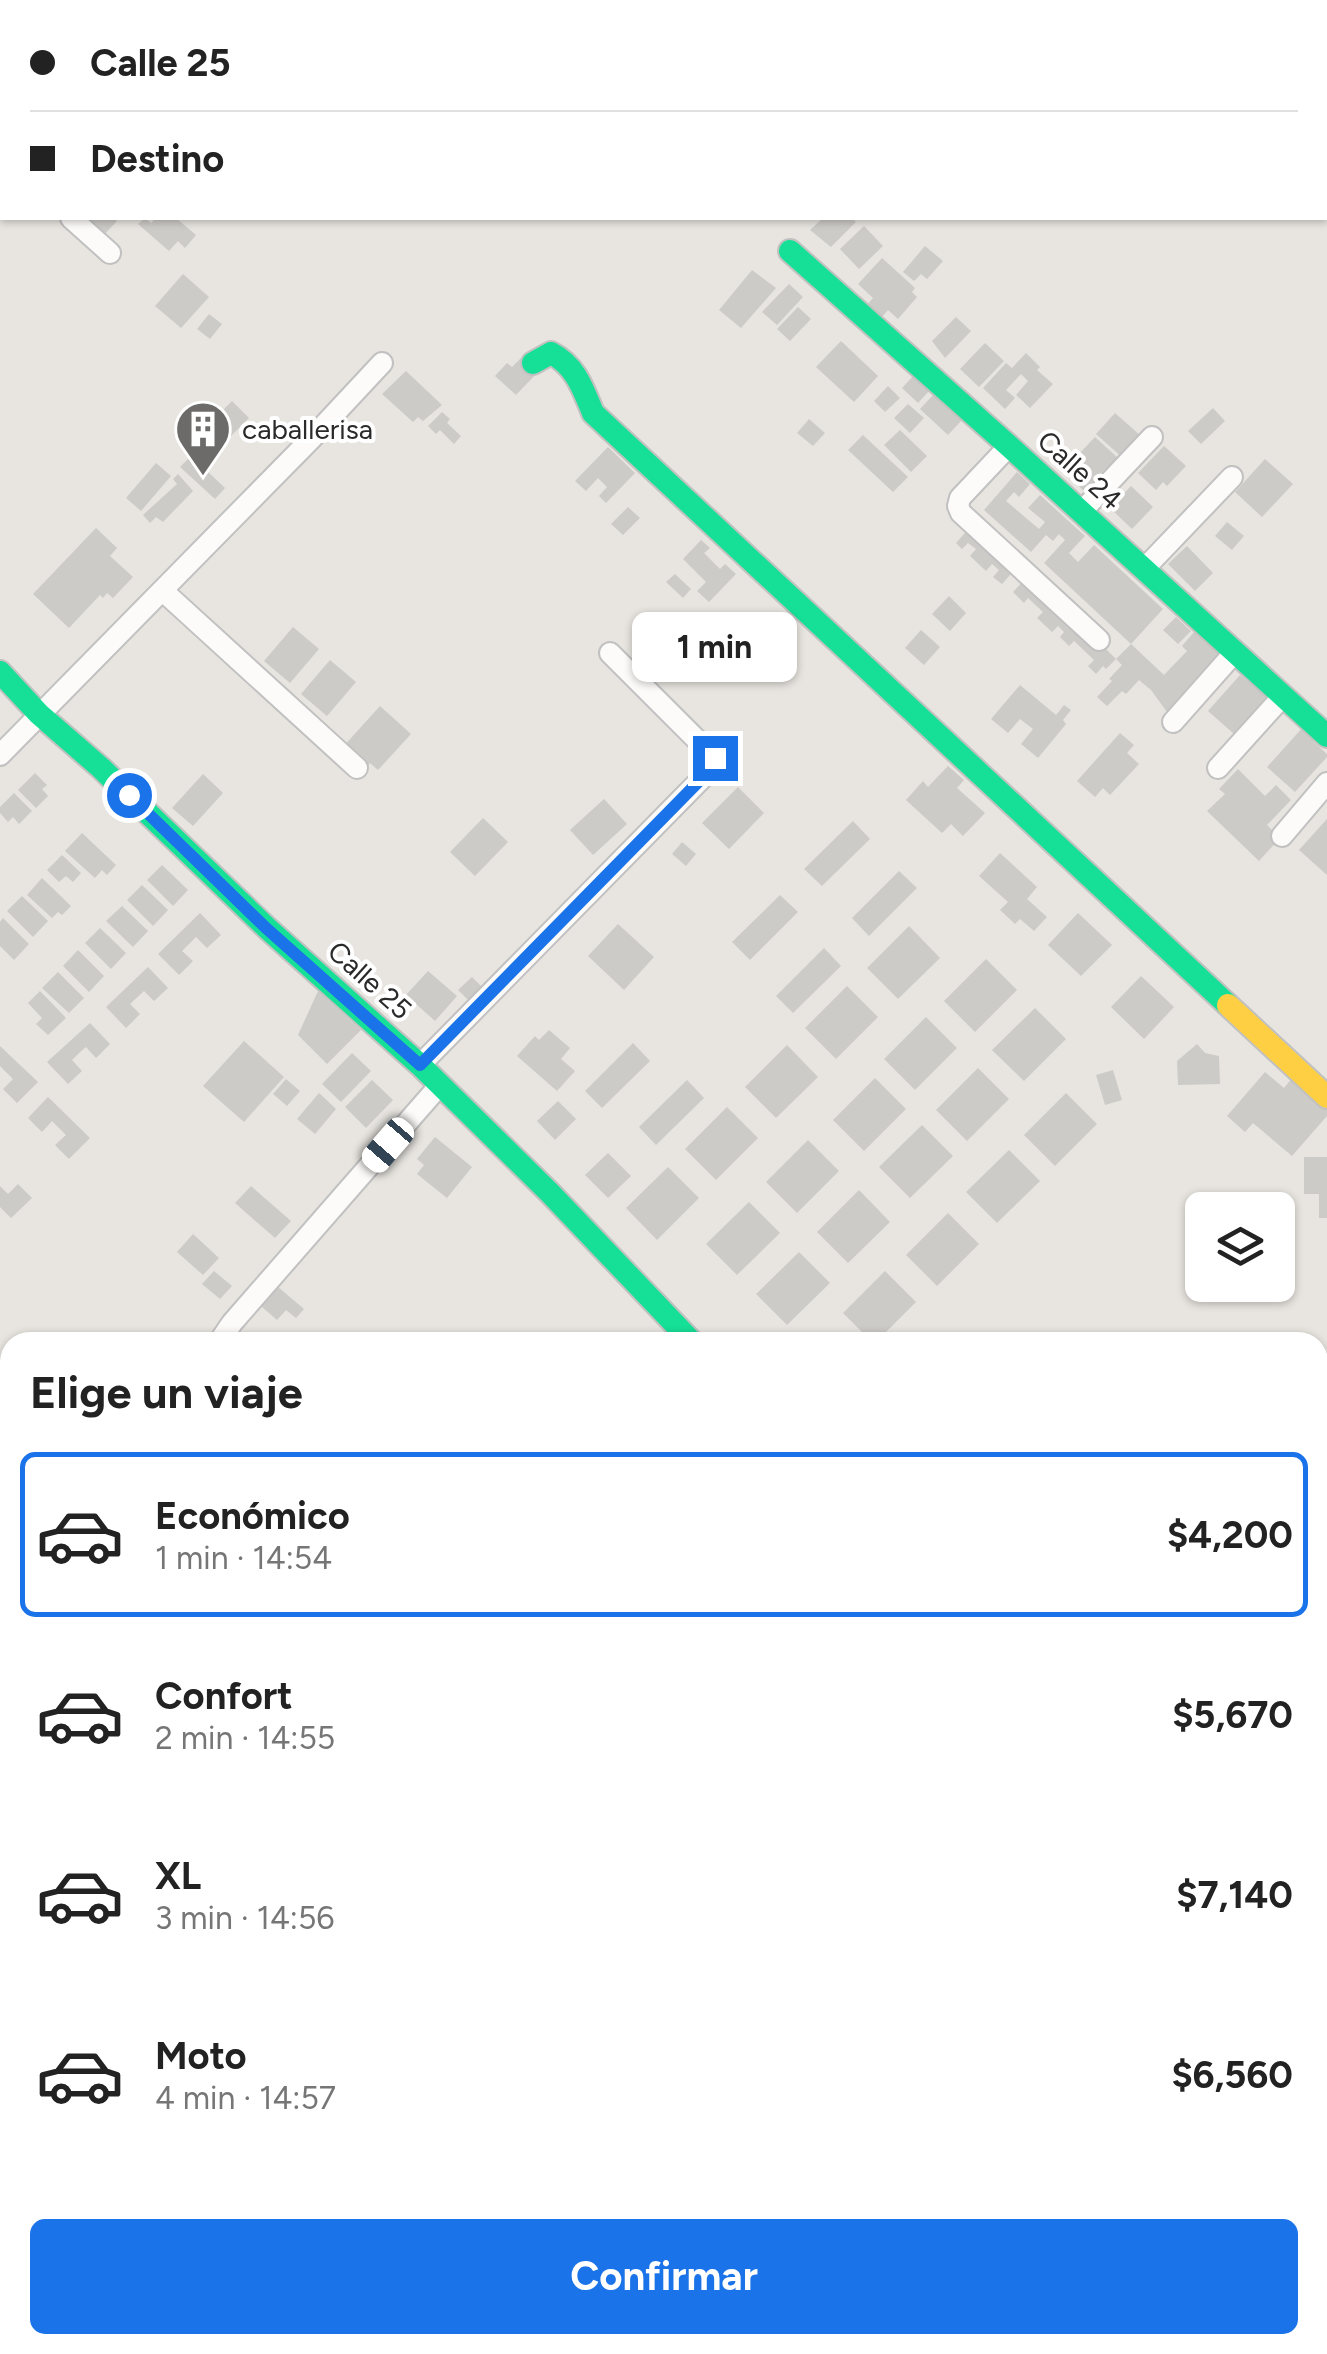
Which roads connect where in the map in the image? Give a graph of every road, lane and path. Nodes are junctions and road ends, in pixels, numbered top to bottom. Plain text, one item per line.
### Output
1 (73, 220) edge
2 (790, 251) dead end
3 (110, 252) dead end
4 (534, 362) dead end
5 (382, 363) dead end
6 (1152, 437) dead end
7 (1010, 446) junction
8 (1232, 477) dead end
9 (1082, 512) junction
10 (1144, 568) junction
11 (162, 591) junction
12 (1099, 640) dead end
13 (610, 652) dead end
14 (1235, 652) junction
15 (0, 672) edge
16 (1283, 696) junction
17 (40, 714) junction
18 (1173, 722) dead end
19 (1327, 736) edge
20 (0, 756) edge
21 (356, 768) dead end
22 (1218, 768) dead end
23 (1327, 784) edge
24 (1282, 836) dead end
25 (420, 1065) junction
26 (439, 1086) junction
27 (1327, 1097) edge
28 (226, 1332) edge
29 (682, 1332) edge

1 - 3 street
2 - 7 street, Calle 24
4 - 27 street
5 - 11 street
6 - 9 street
7 - 9 street, Calle 24
7 - 12 street
8 - 10 street
9 - 10 street, Calle 24
10 - 14 street, Calle 24
11 - 17 street
11 - 21 street
13 - 25 street
14 - 16 street, Calle 24
14 - 18 street
15 - 17 street, Calle 25
16 - 19 street, Calle 24
16 - 22 street
17 - 20 street
17 - 25 street, Calle 25
23 - 24 street
25 - 26 street, Calle 25
26 - 28 street
26 - 29 street, Calle 25

